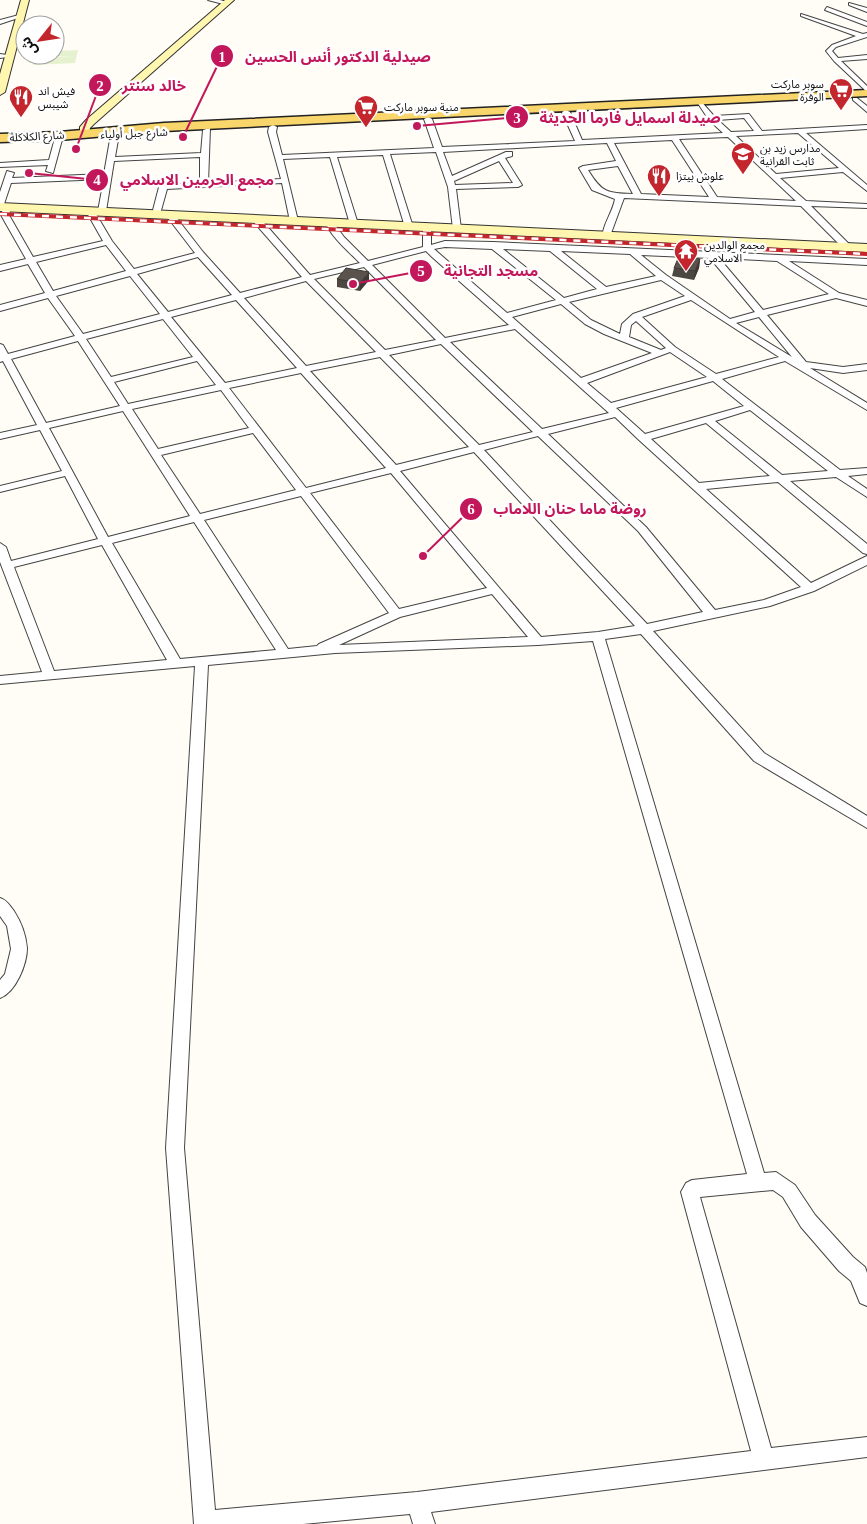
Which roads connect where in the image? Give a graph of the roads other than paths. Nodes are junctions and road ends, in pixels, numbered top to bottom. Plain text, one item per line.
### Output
1 (26, 0) edge
2 (211, 0) edge
3 (229, 1) edge
4 (851, 4) dead end
5 (827, 9) dead end
6 (867, 10) edge
7 (0, 15) edge
8 (15, 15) edge
9 (21, 15) edge
10 (802, 16) dead end
11 (15, 17) edge
12 (0, 22) edge
13 (867, 24) edge
14 (864, 36) edge
15 (15, 40) edge
16 (0, 56) edge
17 (11, 56) junction
18 (867, 57) edge
19 (836, 60) junction
20 (1, 87) edge
21 (867, 92) edge
22 (861, 99) edge
23 (700, 103) junction
24 (867, 110) edge
25 (566, 112) junction
26 (712, 118) junction
27 (428, 119) junction
28 (273, 127) junction
29 (863, 127) edge
30 (0, 128) edge
31 (207, 130) junction
32 (798, 130) junction
33 (758, 132) junction
34 (867, 133) edge
35 (81, 134) junction
36 (115, 134) junction
37 (728, 134) junction
38 (42, 136) junction
39 (59, 136) junction
40 (674, 137) junction
41 (0, 138) edge
42 (609, 141) junction
43 (580, 143) junction
44 (523, 146) junction
45 (439, 150) junction
46 (386, 153) junction
47 (204, 155) junction
48 (332, 155) junction
49 (279, 158) junction
50 (502, 158) junction
51 (110, 159) junction
52 (53, 162) junction
53 (620, 163) junction
54 (12, 164) junction
55 (0, 165) edge
56 (845, 170) junction
57 (108, 176) junction
58 (774, 176) junction
59 (48, 179) junction
60 (856, 179) junction
61 (867, 179) edge
62 (8, 181) junction
63 (286, 181) junction
64 (450, 184) junction
65 (204, 185) junction
66 (867, 189) edge
67 (637, 195) junction
68 (619, 198) junction
69 (715, 200) junction
70 (805, 205) junction
71 (867, 206) edge
72 (96, 211) junction
73 (3, 212) edge
74 (162, 214) junction
75 (255, 218) junction
76 (294, 221) junction
77 (330, 223) junction
78 (354, 224) junction
79 (409, 227) junction
80 (427, 228) junction
81 (457, 229) junction
82 (606, 236) junction
83 (646, 238) junction
84 (108, 242) junction
85 (493, 244) junction
86 (427, 247) junction
87 (847, 247) junction
88 (551, 248) junction
89 (867, 248) edge
90 (630, 250) junction
91 (648, 251) junction
92 (200, 254) junction
93 (712, 255) junction
94 (779, 258) junction
95 (31, 260) junction
96 (867, 262) edge
97 (365, 264) junction
98 (0, 268) edge
99 (132, 272) junction
100 (663, 277) junction
101 (308, 278) junction
102 (604, 290) junction
103 (50, 294) junction
104 (836, 295) junction
105 (239, 297) junction
106 (692, 297) junction
107 (562, 302) junction
108 (867, 304) edge
109 (0, 308) edge
110 (761, 313) junction
111 (165, 315) junction
112 (507, 316) junction
113 (636, 316) junction
114 (728, 322) junction
115 (517, 326) junction
116 (80, 337) junction
117 (624, 338) junction
118 (443, 342) junction
119 (672, 350) junction
120 (661, 352) junction
121 (383, 354) junction
122 (2, 355) edge
123 (198, 358) junction
124 (795, 362) junction
125 (864, 368) edge
126 (303, 369) junction
127 (714, 377) junction
128 (867, 378) edge
129 (108, 381) junction
130 (579, 382) junction
131 (223, 386) junction
132 (867, 406) edge
133 (751, 407) junction
134 (125, 408) junction
135 (613, 410) junction
136 (707, 419) junction
137 (44, 427) junction
138 (256, 429) junction
139 (540, 432) junction
140 (0, 436) edge
141 (643, 438) junction
142 (477, 449) junction
143 (155, 453) junction
144 (394, 469) junction
145 (867, 471) edge
146 (69, 472) junction
147 (836, 473) junction
148 (778, 478) junction
149 (698, 486) junction
150 (0, 489) edge
151 (302, 491) junction
152 (867, 494) edge
153 (196, 518) junction
154 (105, 541) junction
155 (0, 547) edge
156 (867, 550) edge
157 (867, 560) edge
158 (8, 565) junction
159 (810, 588) junction
160 (495, 590) junction
161 (396, 614) junction
162 (712, 615) junction
163 (644, 629) junction
164 (598, 636) junction
165 (538, 641) junction
166 (315, 651) junction
167 (285, 654) junction
168 (202, 662) junction
169 (176, 664) junction
170 (50, 676) junction
171 (0, 680) edge
172 (867, 823) edge
173 (0, 904) edge
174 (0, 991) edge
175 (758, 1182) junction
176 (862, 1271) edge
177 (867, 1296) edge
178 (867, 1447) edge
179 (764, 1461) junction
180 (417, 1503) junction
181 (205, 1523) edge
182 (424, 1524) edge

1 - 9 street
2 - 3 street
3 - 35 street
4 - 6 street
5 - 13 street
7 - 8 street
10 - 14 street
11 - 12 street
14 - 19 street
15 - 17 street
16 - 17 street
17 - 20 street
18 - 19 street
19 - 21 street
21 - 23 main road, شارع جبل أولياء
22 - 23 main road, شارع جبل أولياء
22 - 24 street
23 - 25 main road, شارع جبل أولياء
23 - 26 street
23 - 35 main road, شارع جبل أولياء
25 - 27 main road, شارع جبل أولياء
25 - 43 street
26 - 33 street
26 - 37 street
27 - 28 main road, شارع جبل أولياء
27 - 45 street
28 - 31 main road, شارع جبل أولياء
28 - 49 street
29 - 32 street
29 - 34 street
30 - 38 main road
31 - 36 main road, شارع جبل أولياء
31 - 47 street
32 - 33 street
32 - 56 street
33 - 37 street
35 - 36 main road, شارع جبل أولياء
35 - 39 main road, شارع الكلاكلة
36 - 51 street
37 - 40 street
37 - 58 street
38 - 39 main road, شارع الكلاكلة
38 - 41 main road, شارع الكلاكلة
39 - 52 street
40 - 42 street
40 - 69 street
42 - 43 street
42 - 53 street
43 - 44 street
44 - 45 street
44 - 50 street
45 - 46 street
45 - 64 street
46 - 48 street
46 - 79 street
47 - 51 street
47 - 65 street
48 - 49 street
48 - 78 street
49 - 63 street
50 - 64 street
50 - 64 street
51 - 57 street
52 - 54 street
52 - 59 street
53 - 67 street
53 - 68 street
54 - 55 street
54 - 62 street
56 - 58 street
56 - 60 street
57 - 59 street
57 - 72 street
58 - 70 street
59 - 62 street
60 - 61 street
60 - 66 street
62 - 73 street
63 - 65 street
63 - 76 street
64 - 81 street
65 - 74 street
67 - 68 street
67 - 69 street
68 - 82 street
69 - 70 street
70 - 71 street
70 - 87 street
72 - 73 street
72 - 74 street
72 - 84 street
73 - 95 street
74 - 75 street
74 - 92 street
75 - 76 street
75 - 101 street
76 - 77 street
77 - 78 street
77 - 97 street
78 - 79 street
79 - 80 street
80 - 81 street
80 - 86 street
81 - 82 street
82 - 83 street
83 - 87 street
83 - 91 street
84 - 95 street
84 - 99 street
85 - 86 street
85 - 88 street
85 - 107 street
86 - 97 street
86 - 112 street
87 - 89 street
88 - 90 street
88 - 102 street
90 - 91 street
90 - 100 street
91 - 93 street
92 - 99 street
92 - 105 street
93 - 94 street
93 - 110 street
94 - 96 street
94 - 104 street
95 - 98 street
95 - 103 street
97 - 101 street
97 - 118 street
99 - 103 street
99 - 111 street
100 - 102 street
100 - 106 street
101 - 105 street
101 - 121 street
102 - 107 street
103 - 109 street
103 - 116 street
104 - 108 street
104 - 110 street
105 - 111 street
105 - 126 street
106 - 113 street
106 - 114 street
107 - 112 street
107 - 117 street
110 - 114 street
110 - 124 street
111 - 116 street
111 - 123 street
112 - 115 street
113 - 117 street
113 - 119 street
114 - 124 street
115 - 118 street
115 - 130 street
116 - 122 street
116 - 129 street
117 - 120 street
118 - 121 street
118 - 139 street
119 - 120 street
119 - 127 street
120 - 130 street
121 - 126 street
121 - 142 street
122 - 137 street
123 - 129 street
123 - 131 street
124 - 125 street
124 - 127 street
124 - 132 street
125 - 128 street
126 - 131 street
126 - 144 street
127 - 133 street
127 - 135 street
129 - 134 street
130 - 135 street
131 - 134 street
131 - 138 street
133 - 136 street
133 - 147 street
134 - 137 street
134 - 143 street
135 - 139 street
135 - 141 street
136 - 141 street
136 - 148 street
137 - 140 street
137 - 146 street
138 - 143 street
138 - 151 street
139 - 142 street
139 - 162 street
141 - 149 street
142 - 144 street
142 - 163 street
143 - 153 street
144 - 151 street
144 - 160 street
145 - 147 street
146 - 150 street
146 - 154 street
147 - 148 street
147 - 152 street
148 - 149 street
148 - 156 street
149 - 159 street
151 - 153 street
151 - 161 street
153 - 154 street
153 - 167 street
154 - 158 street
154 - 169 street
155 - 158 street
157 - 159 street
158 - 170 street
159 - 162 street
160 - 161 street
160 - 165 street
161 - 166 street
162 - 163 street
163 - 164 street
163 - 172 street
164 - 165 street
164 - 175 street
165 - 166 street
166 - 167 street
167 - 168 street
168 - 169 street
168 - 181 street
169 - 170 street
170 - 171 street
173 - 174 street
175 - 176 street
175 - 179 street
176 - 177 street
178 - 179 street
179 - 180 street
180 - 181 street
180 - 182 street

